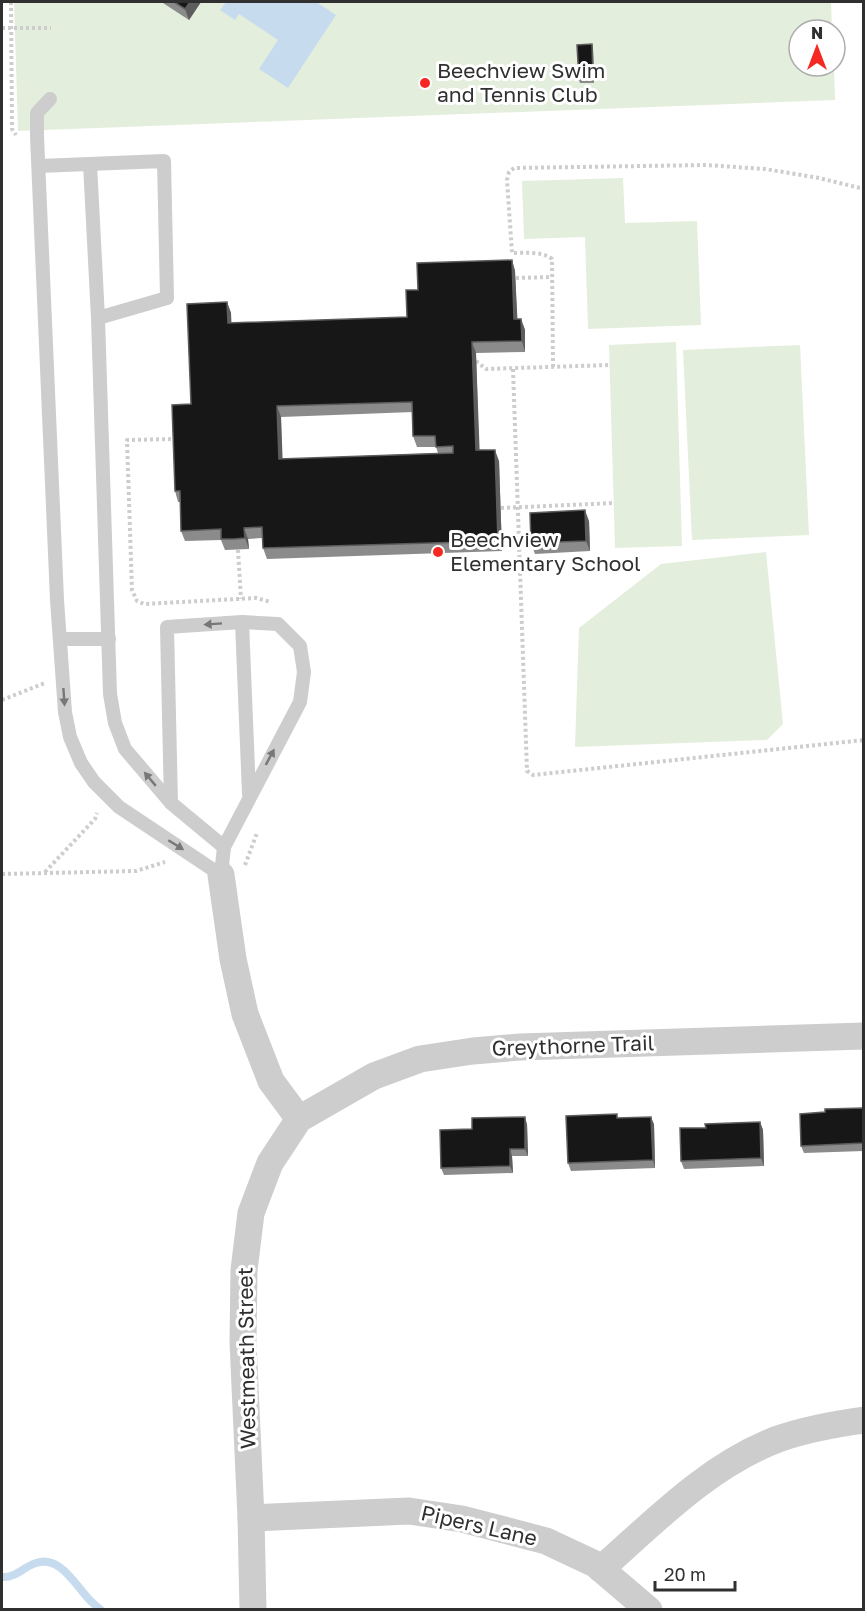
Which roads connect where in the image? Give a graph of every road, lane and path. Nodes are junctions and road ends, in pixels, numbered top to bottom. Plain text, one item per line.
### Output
1 (11, 2) edge
2 (2, 28) edge
3 (12, 28) junction
4 (51, 28) dead end
5 (50, 99) dead end
6 (37, 136) junction
7 (90, 164) junction
8 (39, 166) junction
9 (864, 189) edge
10 (552, 277) junction
11 (516, 278) dead end
12 (98, 318) junction
13 (476, 361) edge
14 (610, 365) dead end
15 (553, 367) junction
16 (513, 369) junction
17 (614, 503) dead end
18 (517, 507) junction
19 (501, 508) dead end
20 (238, 550) edge
21 (241, 599) dead end
22 (242, 622) junction
23 (60, 639) junction
24 (109, 639) junction
25 (49, 682) dead end
26 (2, 700) edge
27 (864, 740) edge
28 (249, 795) junction
29 (171, 803) junction
30 (98, 809) dead end
31 (224, 847) junction
32 (191, 855) junction
33 (44, 873) junction
34 (2, 874) edge
35 (220, 875) junction
36 (864, 1036) edge
37 (298, 1119) junction
38 (864, 1420) edge
39 (251, 1518) junction
40 (601, 1569) junction
41 (253, 1610) edge
42 (649, 1610) edge

1 - 3 path
2 - 3 path
3 - 4 path
3 - 6 path
5 - 6 lane
6 - 8 lane
7 - 8 lane
7 - 12 lane
7 - 12 lane
8 - 23 lane
9 - 10 path
10 - 11 path
10 - 15 path
12 - 24 lane
13 - 16 path
14 - 15 path
15 - 16 path
16 - 18 path
17 - 18 path
18 - 19 path
18 - 27 path
20 - 21 path
22 - 28 lane
28 -> 22 lane
22 -> 29 lane
23 - 24 lane
23 -> 32 lane
29 -> 24 lane
25 - 26 path
28 - 31 lane
29 - 31 lane
30 - 33 path
31 - 35 lane
32 - 33 path
32 - 35 lane
33 - 34 path
35 - 37 street
36 - 37 street, Greythorne Trail
37 - 39 street, Westmeath Street
38 - 40 street
39 - 40 street, Pipers Lane
39 - 41 street, Westmeath Street
40 - 42 street, Pipers Lane

